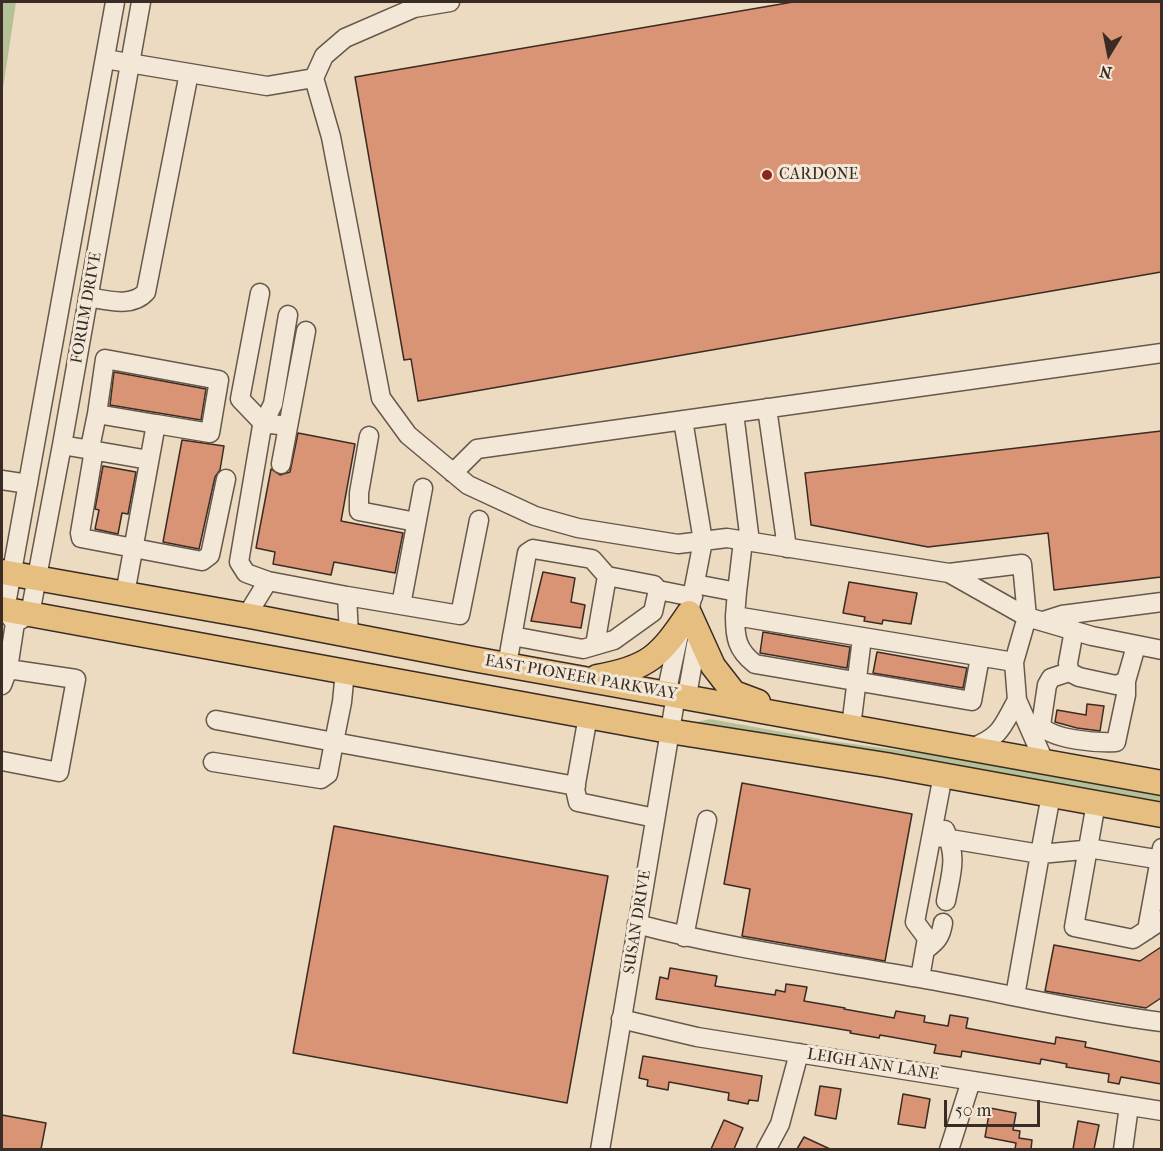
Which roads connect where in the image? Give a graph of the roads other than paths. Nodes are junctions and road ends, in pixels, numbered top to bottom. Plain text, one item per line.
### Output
1 (115, 2) edge
2 (141, 2) edge
3 (450, 2) edge
4 (105, 59) junction
5 (131, 63) junction
6 (189, 73) junction
7 (314, 78) junction
8 (260, 293) dead end
9 (88, 297) junction
10 (288, 315) dead end
11 (306, 331) dead end
12 (53, 344) junction
13 (80, 349) junction
14 (1161, 353) edge
15 (767, 408) junction
16 (734, 413) junction
17 (97, 414) junction
18 (683, 420) junction
19 (263, 423) junction
20 (156, 424) junction
21 (287, 426) junction
22 (369, 436) dead end
23 (62, 445) junction
24 (94, 450) junction
25 (149, 460) junction
26 (281, 464) dead end
27 (453, 473) junction
28 (225, 479) dead end
29 (2, 480) edge
30 (28, 484) junction
31 (423, 488) dead end
32 (479, 520) dead end
33 (416, 522) junction
34 (703, 541) junction
35 (746, 541) junction
36 (134, 548) junction
37 (787, 548) junction
38 (7, 573) edge
39 (949, 573) junction
40 (607, 576) junction
41 (36, 579) junction
42 (268, 581) junction
43 (658, 590) junction
44 (737, 592) junction
45 (125, 594) junction
46 (347, 596) junction
47 (692, 598) junction
48 (1161, 602) edge
49 (401, 605) junction
50 (13, 614) edge
51 (247, 615) junction
52 (735, 616) junction
53 (1035, 619) junction
54 (1074, 630) junction
55 (349, 635) junction
56 (512, 636) junction
57 (862, 638) junction
58 (595, 645) junction
59 (1136, 645) junction
60 (1161, 650) edge
61 (980, 657) junction
62 (1014, 662) junction
63 (507, 665) junction
64 (5, 670) edge
65 (345, 672) junction
66 (1069, 672) junction
67 (586, 679) junction
68 (856, 681) junction
69 (1126, 681) junction
70 (676, 695) junction
71 (1017, 700) junction
72 (588, 716) junction
73 (799, 718) junction
74 (216, 720) dead end
75 (851, 728) junction
76 (669, 731) junction
77 (334, 742) junction
78 (971, 748) junction
79 (2, 761) edge
80 (1044, 761) junction
81 (213, 762) dead end
82 (942, 782) junction
83 (1161, 783) edge
84 (576, 786) junction
85 (1051, 795) junction
86 (1096, 803) junction
87 (1161, 815) edge
88 (655, 818) junction
89 (706, 820) dead end
90 (940, 837) junction
91 (1088, 850) junction
92 (1040, 854) junction
93 (1161, 856) edge
94 (946, 901) dead end
95 (943, 923) dead end
96 (637, 924) junction
97 (1154, 925) edge
98 (684, 937) junction
99 (925, 950) junction
100 (920, 978) junction
101 (1015, 996) junction
102 (621, 1019) junction
103 (1161, 1022) edge
104 (799, 1053) junction
105 (971, 1081) junction
106 (1129, 1106) junction
107 (1161, 1111) edge
108 (600, 1149) edge
109 (766, 1149) edge
110 (949, 1149) edge
111 (1123, 1149) edge

1 - 4 street, FORUM DRIVE
2 - 5 street, FORUM DRIVE
3 - 7 street
4 - 5 street
4 - 12 street, FORUM DRIVE
5 - 6 street
5 - 9 street, FORUM DRIVE
6 - 7 street
6 - 9 street
7 - 27 street
8 - 19 street
9 - 13 street, FORUM DRIVE
10 - 19 street
11 - 21 street
12 - 13 street
12 - 30 street, FORUM DRIVE
13 - 23 street, FORUM DRIVE
14 - 15 street
15 - 16 street
15 - 37 street
16 - 18 street
16 - 35 street
17 - 20 street
17 - 20 street
17 - 24 street
18 - 27 street
18 - 34 street
19 - 21 street
19 - 42 street
20 - 25 street
21 - 26 street
22 - 33 street
23 - 24 street
23 - 41 street, FORUM DRIVE
24 - 25 street
24 - 36 street
25 - 36 street
27 - 34 street
28 - 36 street
29 - 30 street
30 - 38 street, FORUM DRIVE
31 - 33 street
32 - 49 street
33 - 49 street
34 - 35 street
34 - 47 street
35 - 37 street
35 - 44 street
36 - 45 street
37 - 39 street
38 - 41 main road, EAST PIONEER PARKWAY
38 - 50 street, FORUM DRIVE
39 - 53 street
39 - 53 street
40 - 43 street
40 - 56 street
40 - 58 street
41 - 45 main road, EAST PIONEER PARKWAY
41 - 50 street, FORUM DRIVE
42 - 46 street
42 - 51 street
43 - 47 street
43 - 58 street
44 - 47 street
44 - 52 street
45 - 51 main road, EAST PIONEER PARKWAY
46 - 49 street
46 - 55 street
47 - 67 main road
47 - 70 street
47 - 73 main road
48 - 53 street
50 - 64 street
50 - 65 main road
51 - 55 main road, EAST PIONEER PARKWAY
52 - 57 street
52 - 68 street
53 - 54 street
53 - 62 street
54 - 59 street
54 - 66 street
55 - 63 main road, EAST PIONEER PARKWAY
56 - 58 street
56 - 63 street
57 - 61 street
57 - 68 street
59 - 60 street
59 - 69 street
61 - 62 street
61 - 68 street
62 - 71 street
63 - 67 main road, EAST PIONEER PARKWAY
64 - 79 street
65 - 72 main road
65 - 77 street
66 - 69 street
66 - 69 street
67 - 70 main road, EAST PIONEER PARKWAY
68 - 75 street
70 - 73 main road, EAST PIONEER PARKWAY
70 - 76 street, SUSAN DRIVE
71 - 78 street
71 - 80 street
72 - 76 main road
72 - 84 street
73 - 75 main road, EAST PIONEER PARKWAY
74 - 77 street
75 - 78 main road, EAST PIONEER PARKWAY
76 - 82 main road
76 - 88 street, SUSAN DRIVE
77 - 81 street
77 - 84 street
78 - 80 main road, EAST PIONEER PARKWAY
80 - 83 main road, EAST PIONEER PARKWAY
82 - 85 main road
82 - 90 street
84 - 88 street
85 - 86 main road
85 - 92 street
86 - 87 main road
86 - 91 street
88 - 96 street, SUSAN DRIVE
89 - 98 street
90 - 92 street
90 - 94 street
90 - 99 street
91 - 92 street
91 - 93 street
91 - 97 street
92 - 101 street
93 - 97 street
95 - 99 street
96 - 98 street
96 - 102 street, SUSAN DRIVE
98 - 100 street
99 - 100 street
100 - 101 street
101 - 103 street
102 - 104 street, LEIGH ANN LANE
102 - 108 street, SUSAN DRIVE
104 - 105 street, LEIGH ANN LANE
104 - 109 street
105 - 106 street, LEIGH ANN LANE
105 - 110 street
106 - 107 street, LEIGH ANN LANE
106 - 111 street

